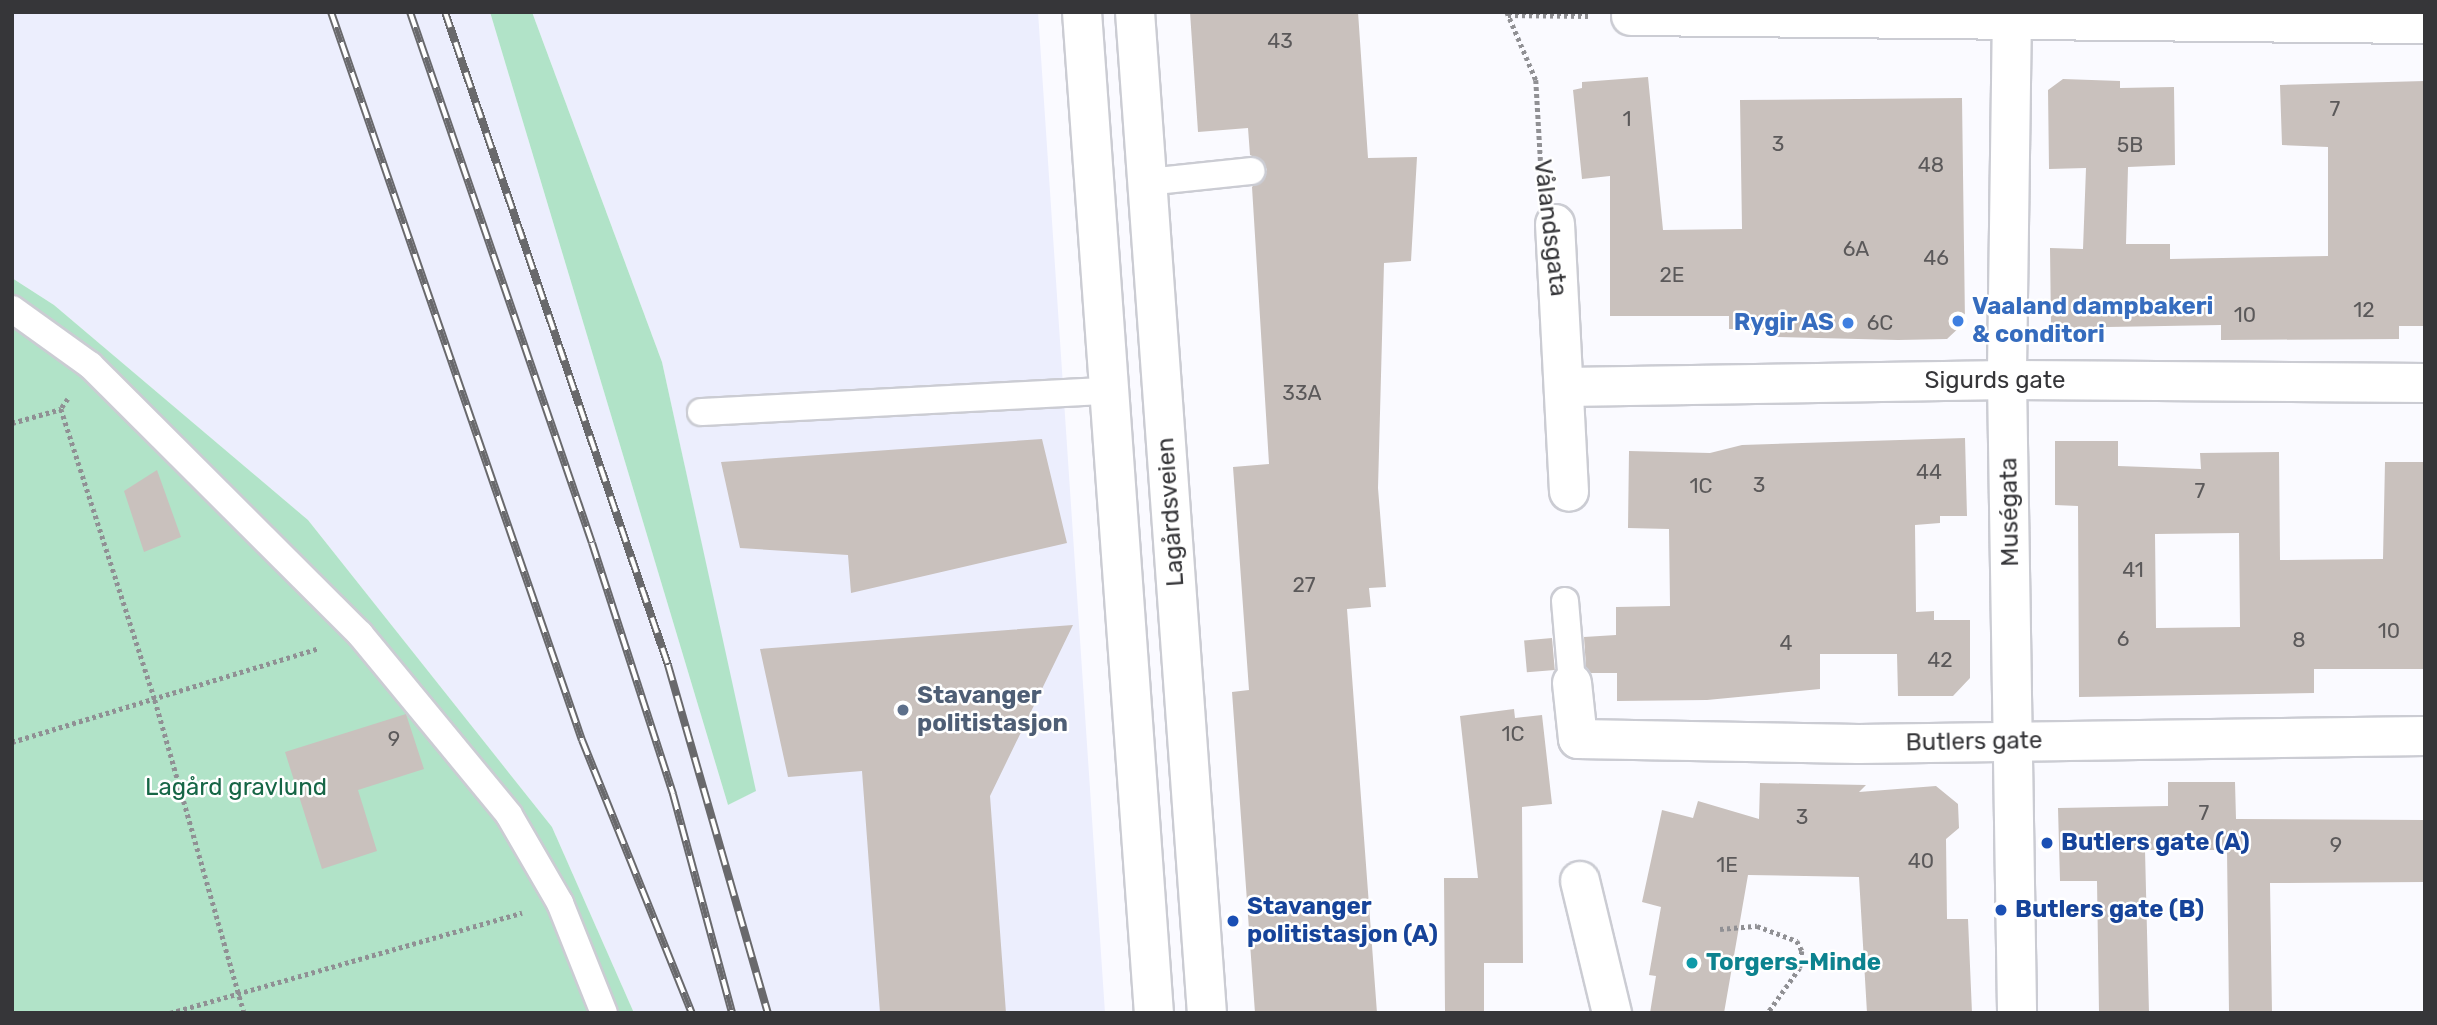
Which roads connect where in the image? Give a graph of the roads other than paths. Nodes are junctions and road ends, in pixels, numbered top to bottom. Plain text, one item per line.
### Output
1 (1082, 12) edge
2 (1135, 12) edge
3 (2012, 14) edge
4 (1631, 16) road end
5 (2425, 24) edge
6 (1251, 171) dead end
7 (1147, 182) junction
8 (1555, 224) road end
9 (12, 309) edge
10 (2007, 380) junction
11 (2425, 383) edge
12 (1566, 387) junction
13 (1108, 391) junction
14 (701, 412) dead end
15 (1569, 492) dead end
16 (1565, 601) dead end
17 (1572, 683) joint
18 (2425, 736) edge
19 (2014, 741) junction
20 (1580, 881) dead end
21 (604, 1013) edge
22 (1154, 1013) edge
23 (1207, 1013) edge
24 (1612, 1013) edge
25 (2017, 1013) edge

1 - 13 street
2 - 7 street, Lagårdsveien
3 - 4 street
3 - 5 street
3 - 10 street, Muségata
6 - 7 lane
7 - 23 street, Lagårdsveien
8 - 12 street, Vålandsgata
9 - 21 lane
10 - 11 street, Sigurds gate
10 - 12 street, Sigurds gate
10 - 19 street, Muségata
12 - 15 street, Vålandsgata
13 - 14 lane
13 - 22 street
16 - 17 lane
17 - 19 street, Butlers gate
18 - 19 street, Butlers gate
19 - 25 street, Muségata
20 - 24 street

